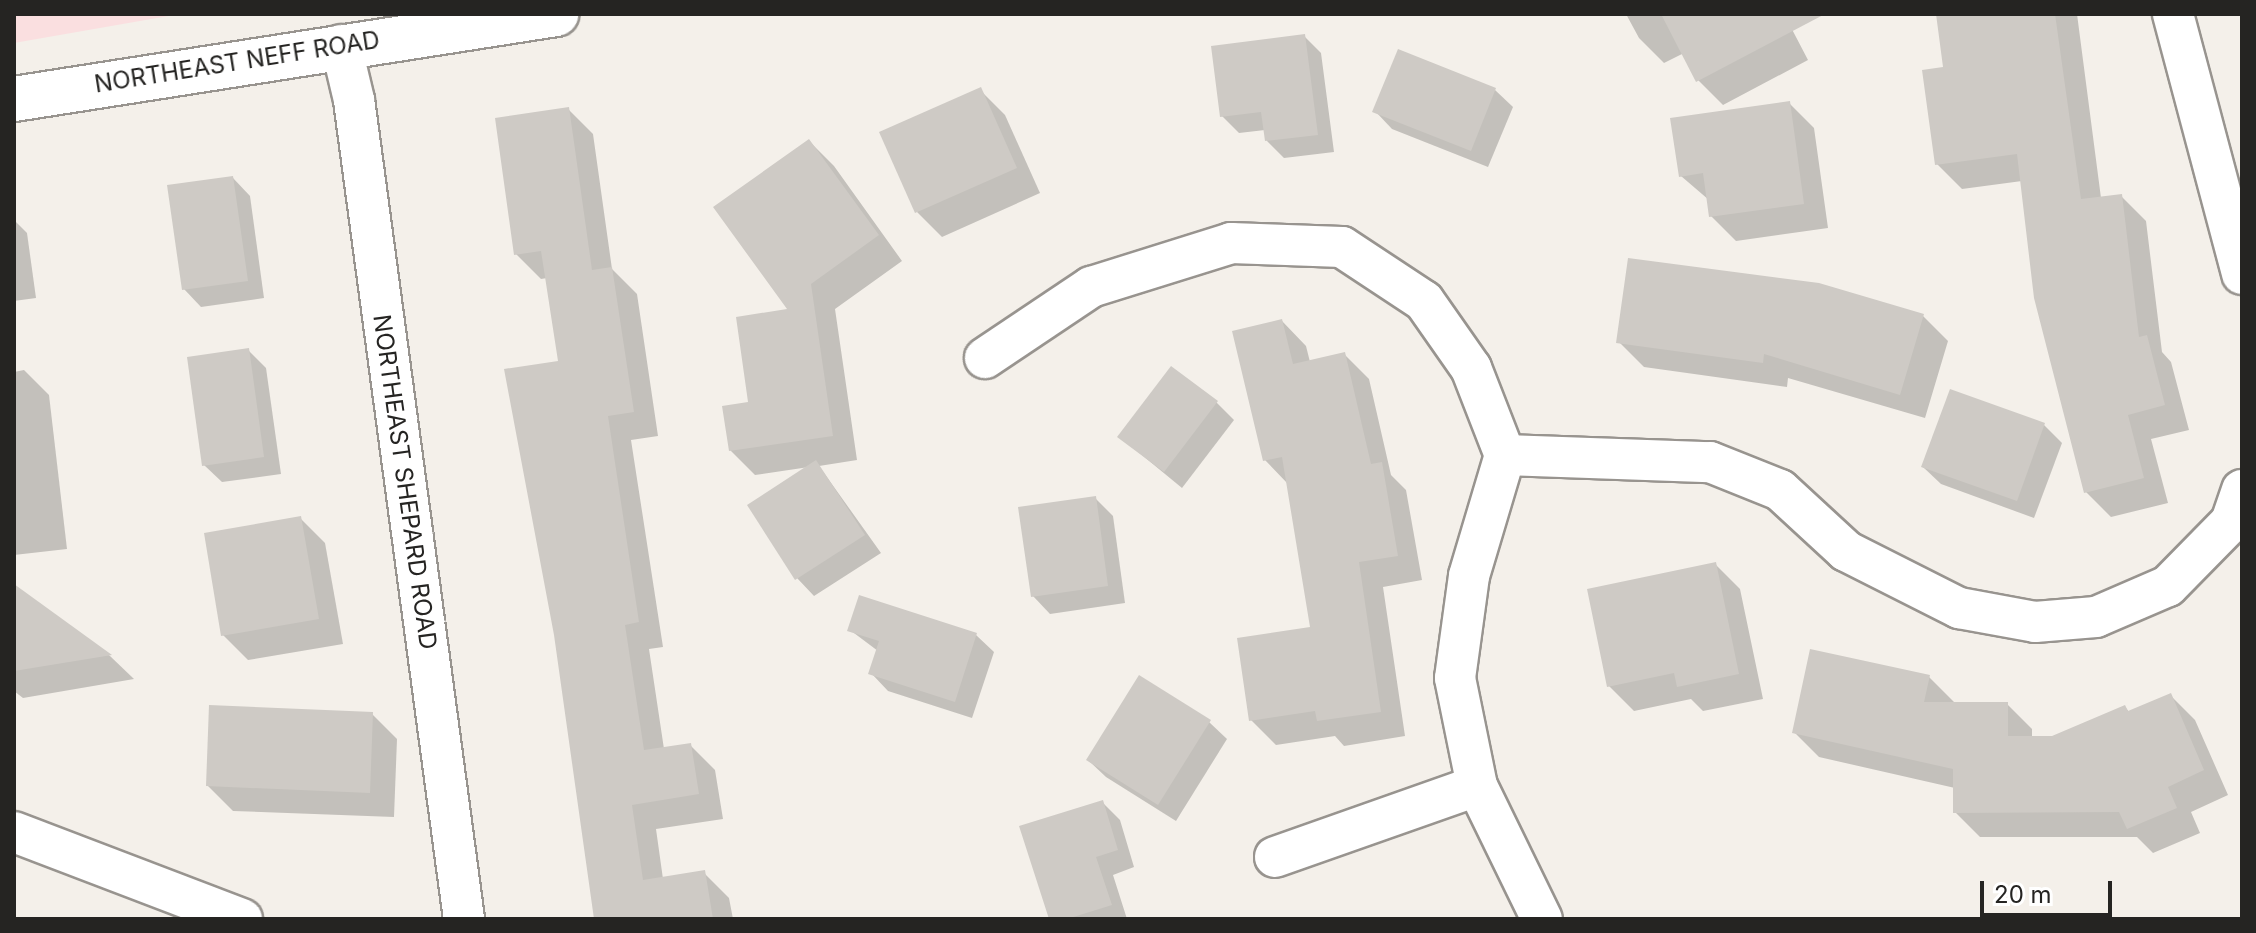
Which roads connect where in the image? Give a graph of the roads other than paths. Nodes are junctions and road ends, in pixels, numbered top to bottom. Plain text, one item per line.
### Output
1 (556, 14) edge
2 (2173, 14) edge
3 (341, 45) junction
4 (14, 99) edge
5 (2242, 274) edge
6 (985, 358) dead end
7 (1505, 455) junction
8 (2242, 490) edge
9 (1477, 786) junction
10 (14, 832) edge
11 (1275, 857) dead end
12 (242, 919) edge
13 (464, 919) edge
14 (1542, 919) edge

1 - 3 main road, NORTHEAST NEFF ROAD
2 - 5 street
3 - 4 main road, NORTHEAST NEFF ROAD
3 - 13 street, NORTHEAST SHEPARD ROAD
6 - 7 street
7 - 8 street
7 - 9 street
9 - 11 street
9 - 14 street
10 - 12 street

